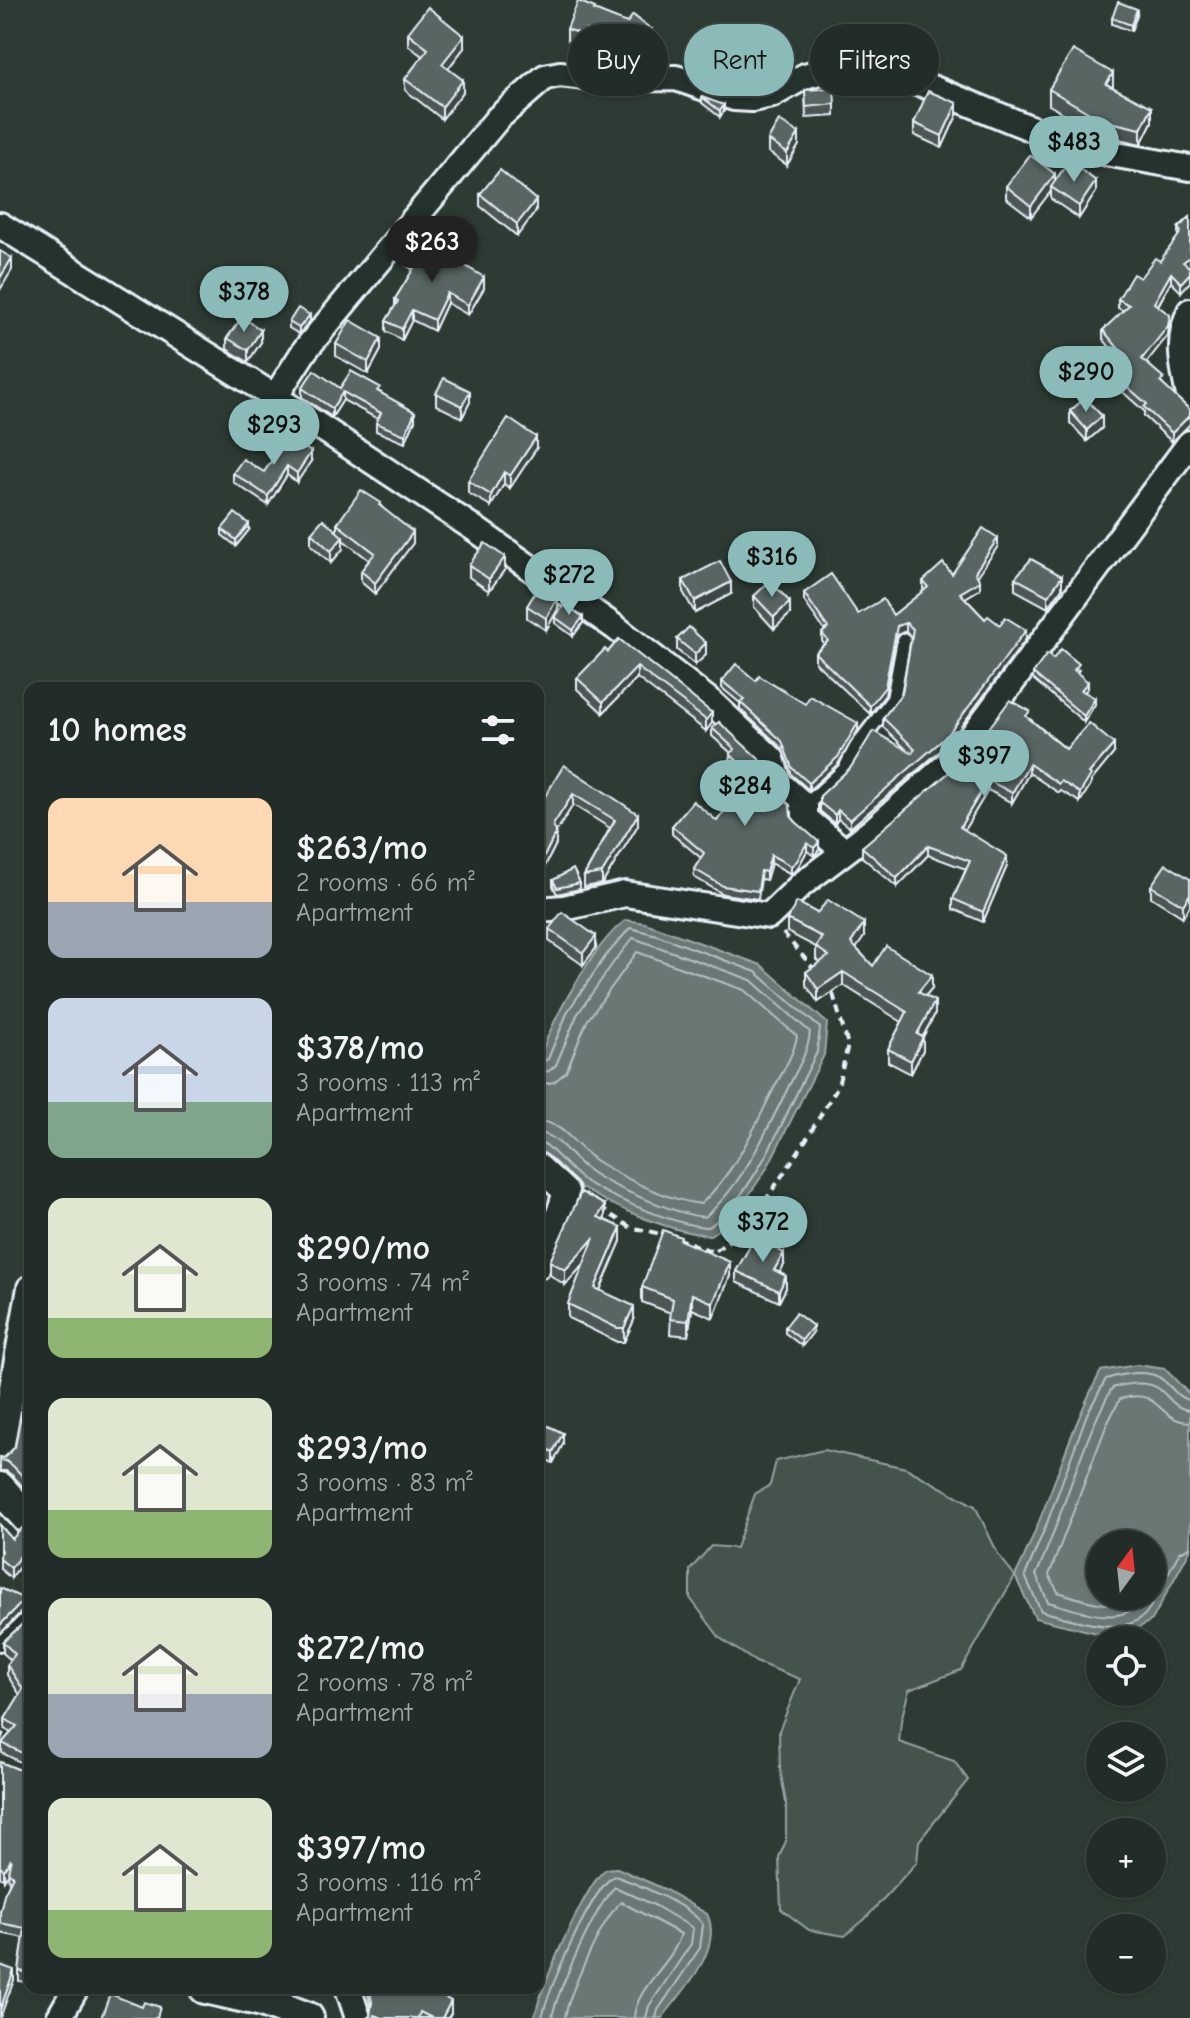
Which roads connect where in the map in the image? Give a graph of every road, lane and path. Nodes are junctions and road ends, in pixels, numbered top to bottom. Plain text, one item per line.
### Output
1 (1190, 168) edge
2 (0, 225) edge
3 (1190, 311) edge
4 (275, 397) junction
5 (1190, 399) edge
6 (1190, 443) edge
7 (904, 640) dead end
8 (805, 806) junction
9 (844, 851) junction
10 (544, 910) edge
11 (769, 916) junction
12 (816, 971) edge
13 (825, 981) edge
14 (544, 1172) edge
15 (566, 1192) junction
16 (544, 1255) edge
17 (24, 1321) edge
18 (0, 1454) edge
19 (0, 1488) edge
20 (24, 1514) edge
21 (24, 1621) edge
22 (0, 1644) edge
23 (8, 1721) edge
24 (0, 1740) edge
25 (73, 1994) edge
26 (231, 1994) edge
27 (350, 1994) edge
28 (59, 2018) edge
29 (308, 2018) edge
30 (358, 2018) edge

1 - 4 street
2 - 4 street
3 - 5 street
4 - 8 street
6 - 9 street
7 - 8 lane
8 - 9 street
9 - 11 street
10 - 11 street
11 - 12 path
13 - 15 path
14 - 15 street
15 - 16 street
17 - 18 street
19 - 20 street
21 - 22 lane
23 - 24 path
25 - 28 street
26 - 29 street
27 - 30 street

